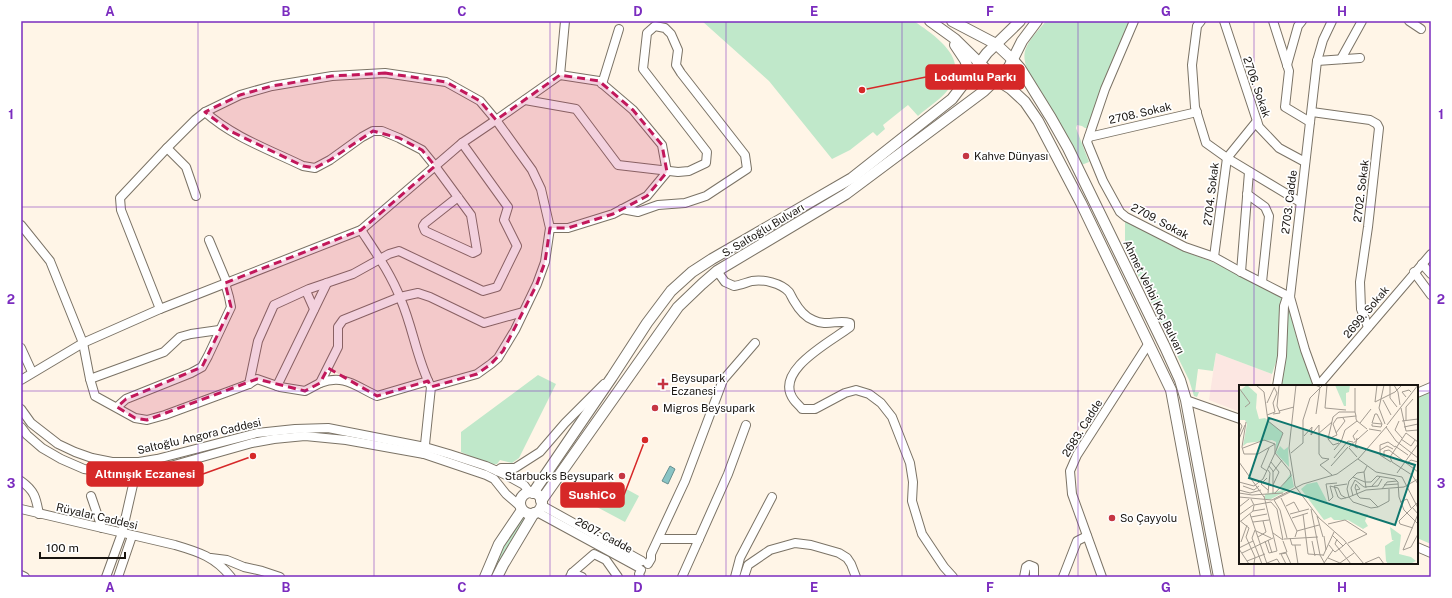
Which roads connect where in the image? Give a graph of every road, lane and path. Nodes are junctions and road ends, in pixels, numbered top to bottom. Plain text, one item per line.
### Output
1 (565, 21) edge
2 (930, 21) edge
3 (952, 21) edge
4 (1020, 21) edge
5 (1037, 21) edge
6 (1134, 21) edge
7 (1201, 21) edge
8 (1224, 21) edge
9 (1273, 21) edge
10 (1302, 21) edge
11 (1332, 21) edge
12 (1362, 21) edge
13 (1409, 21) edge
14 (619, 29) dead end
15 (1422, 29) dead end
16 (946, 33) junction
17 (996, 44) junction
18 (1360, 58) dead end
19 (1341, 59) junction
20 (1013, 60) junction
21 (1316, 61) junction
22 (979, 62) junction
23 (1287, 65) junction
24 (560, 75) junction
25 (971, 75) junction
26 (997, 80) junction
27 (602, 84) junction
28 (525, 100) junction
29 (205, 112) junction
30 (1197, 112) junction
31 (1312, 112) junction
32 (496, 120) junction
33 (1257, 121) junction
34 (1310, 122) junction
35 (1089, 137) junction
36 (462, 143) junction
37 (167, 148) junction
38 (1226, 158) junction
39 (1305, 162) junction
40 (435, 166) junction
41 (667, 172) junction
42 (1250, 172) junction
43 (1247, 194) junction
44 (196, 196) dead end
45 (458, 197) junction
46 (1300, 202) junction
47 (622, 209) junction
48 (21, 225) edge
49 (550, 228) junction
50 (361, 230) junction
51 (209, 240) dead end
52 (1431, 254) edge
53 (1214, 257) junction
54 (380, 259) junction
55 (717, 271) junction
56 (1241, 272) junction
57 (1414, 272) junction
58 (1428, 273) edge
59 (1262, 282) junction
60 (226, 283) junction
61 (327, 283) junction
62 (306, 291) junction
63 (1431, 295) edge
64 (400, 297) junction
65 (1290, 297) junction
66 (160, 309) junction
67 (314, 309) junction
68 (523, 312) junction
69 (1368, 327) junction
70 (219, 330) junction
71 (83, 343) junction
72 (755, 343) dead end
73 (1149, 343) junction
74 (21, 348) edge
75 (328, 368) junction
76 (32, 372) junction
77 (612, 377) junction
78 (90, 379) junction
79 (344, 379) junction
80 (21, 380) edge
81 (320, 383) junction
82 (249, 384) junction
83 (430, 384) junction
84 (1277, 385) edge
85 (1318, 385) edge
86 (1319, 385) edge
87 (277, 386) junction
88 (1431, 387) edge
89 (1418, 393) edge
90 (1186, 400) junction
91 (117, 407) junction
92 (21, 409) edge
93 (1239, 419) edge
94 (746, 425) dead end
95 (21, 427) edge
96 (425, 450) junction
97 (497, 471) junction
98 (135, 476) junction
99 (21, 481) edge
100 (531, 493) junction
101 (91, 496) dead end
102 (772, 497) dead end
103 (522, 508) junction
104 (538, 508) junction
105 (21, 509) edge
106 (39, 514) junction
107 (102, 528) junction
108 (122, 533) junction
109 (132, 536) junction
110 (1087, 536) junction
111 (659, 538) junction
112 (699, 540) junction
113 (1418, 547) edge
114 (1431, 553) edge
115 (211, 558) junction
116 (642, 568) edge
117 (21, 575) edge
118 (571, 575) edge
119 (25, 577) edge
120 (106, 577) edge
121 (118, 577) edge
122 (231, 577) edge
123 (280, 577) edge
124 (485, 577) edge
125 (497, 577) edge
126 (582, 577) edge
127 (618, 577) edge
128 (682, 577) edge
129 (735, 577) edge
130 (744, 577) edge
131 (856, 577) edge
132 (953, 577) edge
133 (1024, 577) edge
134 (1034, 577) edge
135 (1063, 577) edge
136 (1102, 577) edge
137 (1206, 577) edge
138 (1219, 577) edge

1 - 24 street
2 - 16 main road
3 - 17 main road, Ahmet Vehbi Koç Bulvarı
4 - 17 main road, S. Saltoğlu Bulvarı
5 - 20 main road, S. Saltoğlu Bulvarı
6 - 35 street, 2709. Sokak
7 - 30 street
8 - 33 street, 2706. Sokak
9 - 23 street
10 - 23 street
11 - 21 street, 2703. Cadde
12 - 19 street
13 - 15 street
14 - 27 street
16 - 22 main road
16 - 25 main road
17 - 20 main road, Ahmet Vehbi Koç Bulvarı
17 - 22 main road, S. Saltoğlu Bulvarı
18 - 19 street
19 - 21 street
20 - 26 main road, S. Saltoğlu Bulvarı
20 - 90 main road, Ahmet Vehbi Koç Bulvarı
21 - 31 street, 2703. Cadde
22 - 25 main road, S. Saltoğlu Bulvarı
22 - 26 main road
23 - 34 street
24 - 27 street
24 - 28 street
25 - 77 main road, S. Saltoğlu Bulvarı
26 - 55 main road, S. Saltoğlu Bulvarı
26 - 73 main road
27 - 41 street
28 - 32 street
28 - 41 street
29 - 32 street
29 - 37 street
29 - 40 street
30 - 35 street, 2708. Sokak
30 - 38 street
31 - 34 street, 2703. Cadde
31 - 69 street, 2702. Sokak
32 - 36 street
32 - 49 street
33 - 38 street, 2704. Sokak
33 - 39 street, 2706. Sokak
34 - 39 street, 2703. Cadde
35 - 53 street, 2709. Sokak
36 - 40 street
36 - 54 street
37 - 44 street
37 - 66 street
38 - 42 street
38 - 53 street, 2704. Sokak
39 - 46 street, 2703. Cadde
40 - 45 street
40 - 50 street
41 - 47 street
41 - 47 street
42 - 43 street
42 - 46 street
43 - 56 street
43 - 59 street
45 - 45 street
46 - 65 street, 2703. Cadde
47 - 49 street
48 - 71 street
49 - 68 street
50 - 54 street
50 - 60 street
51 - 60 street
52 - 58 street, 2699. Sokak
53 - 56 street, 2709. Sokak
54 - 61 street
54 - 64 street
55 - 104 main road, S. Saltoğlu Bulvarı
55 - 132 street
56 - 59 street, 2709. Sokak
57 - 58 street, 2699. Sokak
57 - 63 street
57 - 69 street, 2699. Sokak
59 - 65 street, 2709. Sokak
60 - 66 street
60 - 70 street
61 - 62 street
61 - 67 street
62 - 67 street
62 - 82 street
64 - 68 street
64 - 75 street
64 - 83 street
65 - 84 street
65 - 85 street, 2703. Cadde
66 - 71 street
67 - 87 street
68 - 83 street
69 - 86 street, 2699. Sokak
70 - 78 street
70 - 91 street
71 - 76 street
71 - 78 street
72 - 111 street
73 - 110 street, 2683. Cadde
73 - 137 main road
74 - 76 street
75 - 79 street
75 - 81 street
76 - 80 street
77 - 97 street
77 - 100 main road, S. Saltoğlu Bulvarı
78 - 91 street
79 - 81 street
79 - 83 street
81 - 87 street
82 - 87 street
82 - 91 street
83 - 96 street
88 - 89 street
90 - 93 street
90 - 138 main road, Ahmet Vehbi Koç Bulvarı
92 - 96 street, Saltoğlu Angora Caddesi
94 - 112 street
95 - 98 street, Saltoğlu Angora Caddesi
96 - 97 street, Saltoğlu Angora Caddesi
96 - 98 street, Saltoğlu Angora Caddesi
96 - 103 street, Saltoğlu Angora Caddesi
97 - 100 street, Saltoğlu Angora Caddesi
98 - 108 street
99 - 106 street
100 - 103 main road, S. Saltoğlu Bulvarı
100 - 104 main road
101 - 107 street
102 - 129 street
103 - 104 main road
103 - 124 main road, S. Saltoğlu Bulvarı
104 - 116 street, 2607. Cadde
104 - 125 main road, S. Saltoğlu Bulvarı
105 - 106 street, Rüyalar Caddesi
106 - 107 street, Rüyalar Caddesi
107 - 108 street, Rüyalar Caddesi
108 - 109 street, Rüyalar Caddesi
108 - 120 street
109 - 115 street, Rüyalar Caddesi
109 - 121 street
110 - 135 street
110 - 136 street, 2683. Cadde
111 - 112 street
111 - 116 street
112 - 128 street
113 - 114 street
115 - 122 street, Rüyalar Caddesi
115 - 123 street
117 - 119 street
118 - 126 street
118 - 127 street
130 - 131 street
133 - 134 street

